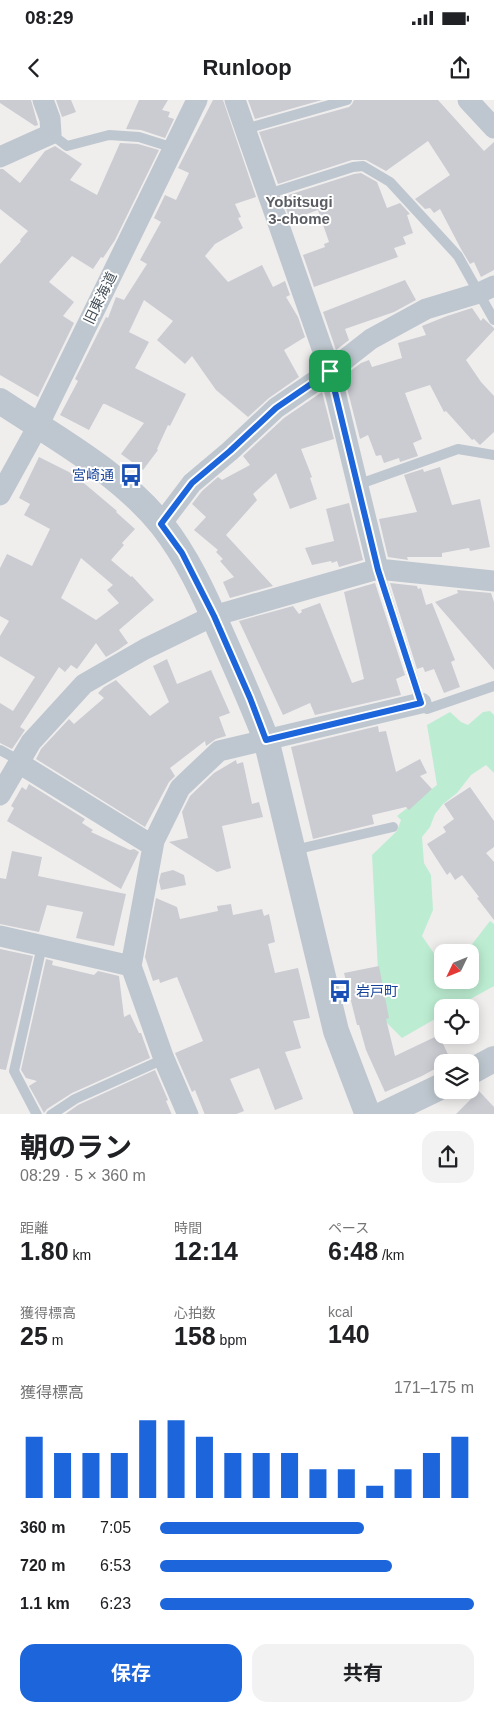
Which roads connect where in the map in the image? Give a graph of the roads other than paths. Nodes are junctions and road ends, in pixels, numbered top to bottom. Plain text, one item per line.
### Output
1 (42, 100) edge
2 (197, 100) edge
3 (235, 100) edge
4 (347, 100) edge
5 (468, 100) edge
6 (494, 128) edge
7 (245, 129) junction
8 (51, 134) junction
9 (174, 148) junction
10 (0, 157) edge
11 (268, 194) junction
12 (486, 290) edge
13 (494, 320) edge
14 (330, 371) junction
15 (0, 401) edge
16 (38, 426) junction
17 (494, 455) edge
18 (358, 485) junction
19 (0, 494) edge
20 (161, 524) junction
21 (378, 570) junction
22 (494, 581) edge
23 (214, 616) junction
24 (494, 686) edge
25 (421, 703) junction
26 (266, 740) junction
27 (0, 750) edge
28 (20, 762) junction
29 (0, 795) edge
30 (393, 827) dead end
31 (153, 846) junction
32 (292, 850) junction
33 (0, 936) edge
34 (42, 946) junction
35 (131, 966) junction
36 (164, 1059) junction
37 (494, 1059) edge
38 (479, 1067) edge
39 (434, 1090) edge
40 (37, 1114) edge
41 (51, 1114) edge
42 (188, 1114) edge
43 (368, 1114) edge
44 (382, 1114) edge

1 - 8 street
2 - 9 street, 旧東海道
3 - 7 street
4 - 7 lane
5 - 6 street
7 - 11 street
8 - 9 lane
8 - 10 street
9 - 16 street, 旧東海道
11 - 12 lane
11 - 14 street
12 - 13 lane
12 - 14 street
14 - 18 street
14 - 20 street
15 - 16 street
16 - 19 street, 旧東海道
16 - 20 street
17 - 18 lane
18 - 21 street
20 - 23 street
21 - 22 street
21 - 23 street
21 - 25 lane
23 - 26 street
23 - 28 street
24 - 25 lane
25 - 26 street
26 - 31 street
26 - 32 street
27 - 28 lane
28 - 29 street
28 - 31 street
30 - 32 lane
31 - 35 street
32 - 43 street
33 - 34 street
34 - 35 street
34 - 40 lane
35 - 36 street
36 - 41 lane
36 - 42 street
37 - 38 street
39 - 44 street

